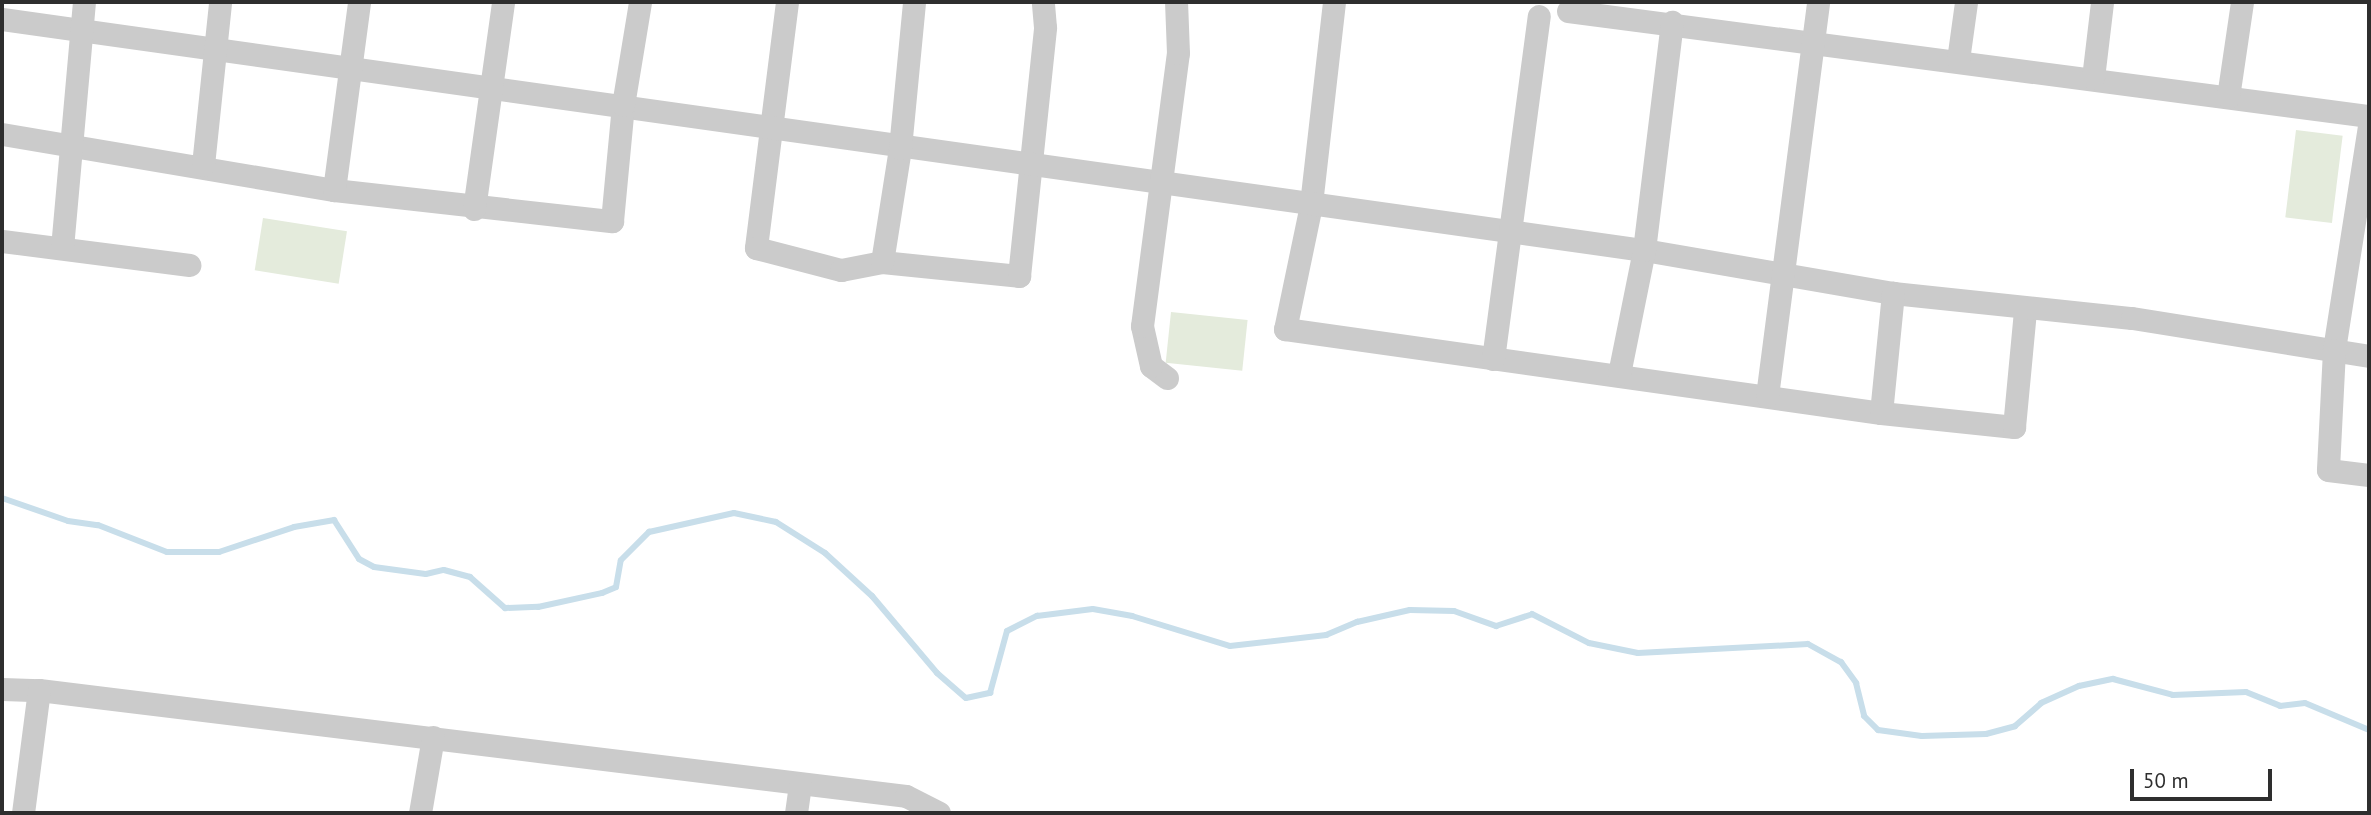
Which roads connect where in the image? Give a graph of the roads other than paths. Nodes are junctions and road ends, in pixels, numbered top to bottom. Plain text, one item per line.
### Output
1 (84, 2) edge
2 (220, 2) edge
3 (359, 2) edge
4 (503, 2) edge
5 (640, 2) edge
6 (787, 2) edge
7 (914, 2) edge
8 (1043, 2) edge
9 (1176, 2) edge
10 (1334, 2) edge
11 (1818, 2) edge
12 (1966, 2) edge
13 (2102, 2) edge
14 (2242, 2) edge
15 (1568, 11) dead end
16 (1539, 16) dead end
17 (2, 19) edge
18 (1672, 22) junction
19 (79, 33) junction
20 (1812, 43) junction
21 (214, 51) junction
22 (1958, 60) junction
23 (350, 70) junction
24 (2093, 78) junction
25 (490, 87) junction
26 (2228, 97) junction
27 (623, 105) junction
28 (2369, 116) edge
29 (2369, 126) edge
30 (769, 131) junction
31 (2, 134) edge
32 (72, 147) junction
33 (900, 148) junction
34 (203, 165) junction
35 (1030, 167) junction
36 (1162, 185) junction
37 (334, 190) junction
38 (1311, 205) junction
39 (474, 209) junction
40 (1511, 233) junction
41 (2, 241) edge
42 (62, 248) junction
43 (1644, 250) junction
44 (882, 262) junction
45 (189, 265) dead end
46 (1780, 273) junction
47 (1893, 293) junction
48 (2025, 311) junction
49 (2334, 349) junction
50 (2369, 356) edge
51 (1493, 359) junction
52 (1619, 374) junction
53 (1167, 378) dead end
54 (1767, 396) junction
55 (1881, 413) junction
56 (2369, 475) edge
57 (2, 689) edge
58 (38, 690) junction
59 (433, 737) junction
60 (800, 785) junction
61 (937, 812) edge
62 (23, 813) edge
63 (420, 813) edge
64 (796, 813) edge

1 - 19 street
2 - 21 street
3 - 23 street
4 - 25 street
5 - 27 street
6 - 30 street
7 - 33 street
8 - 35 street
9 - 36 street
10 - 38 street
11 - 20 street
12 - 22 street
13 - 24 street
14 - 26 street
15 - 18 street
16 - 40 street
17 - 19 street
18 - 20 street
18 - 43 street
19 - 21 street
19 - 32 street
20 - 22 street
20 - 46 street
21 - 23 street
21 - 34 street
22 - 24 street
23 - 25 street
23 - 37 street
24 - 26 street
25 - 27 street
25 - 39 street
26 - 28 street
27 - 30 street
27 - 39 street
29 - 49 street
30 - 33 street
30 - 44 street
31 - 32 street
32 - 34 street
32 - 42 street
33 - 35 street
33 - 44 street
34 - 37 street
35 - 36 street
35 - 44 street
36 - 38 street
36 - 53 street
37 - 39 street
38 - 40 street
38 - 51 street
40 - 43 street
40 - 51 street
41 - 42 street
42 - 45 street
43 - 46 street
43 - 52 street
46 - 47 street
46 - 54 street
47 - 48 street
47 - 55 street
48 - 49 street
48 - 55 street
49 - 50 street
49 - 56 street
51 - 52 street
52 - 54 street
54 - 55 street
57 - 58 street
58 - 59 street
58 - 62 street
59 - 60 street
59 - 63 street
60 - 61 street
60 - 64 street

